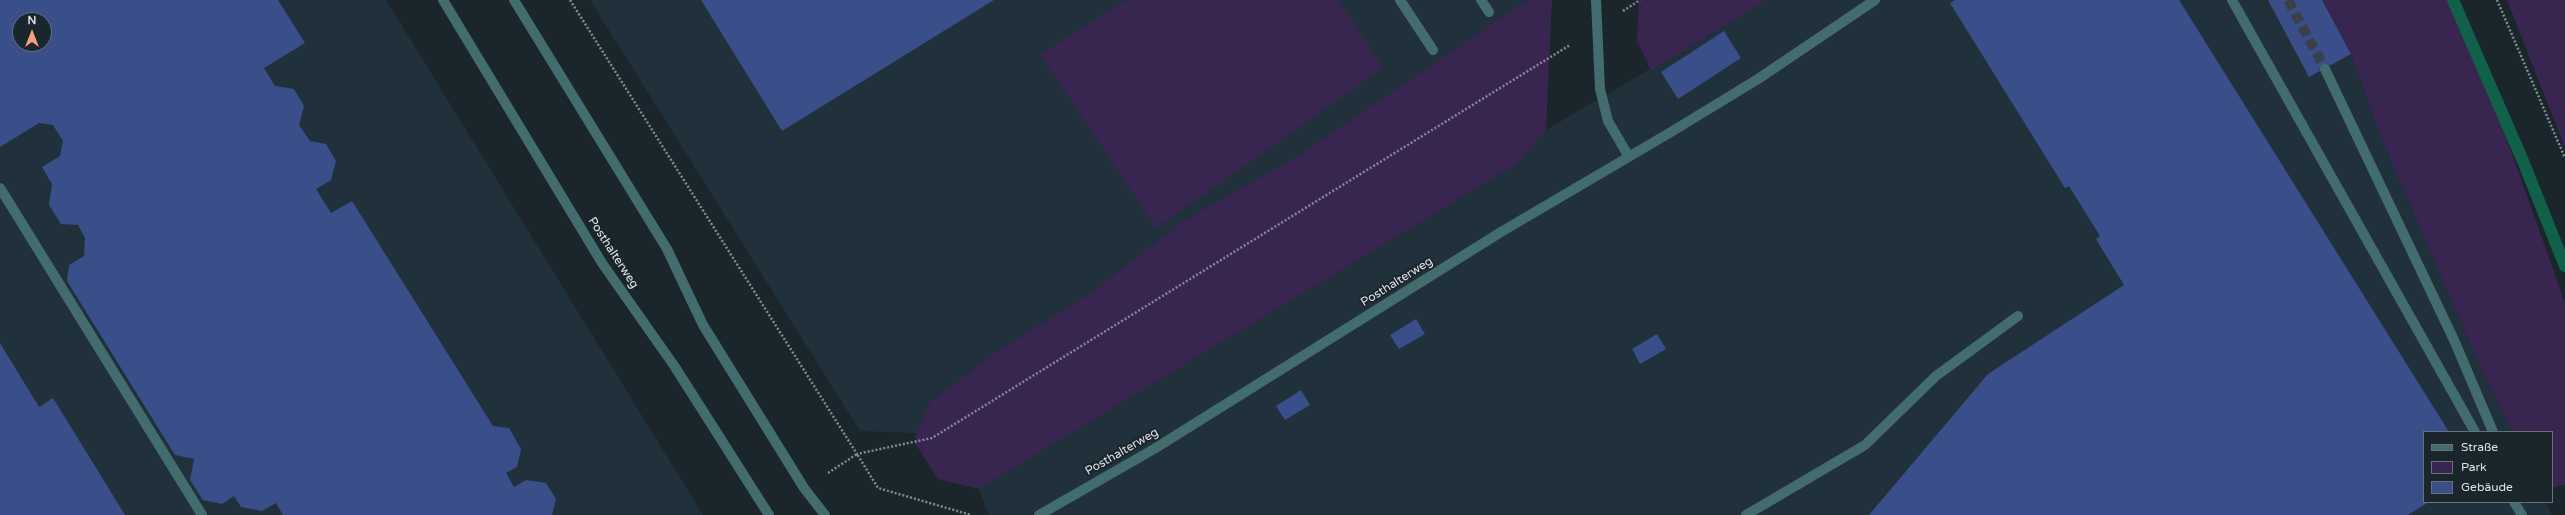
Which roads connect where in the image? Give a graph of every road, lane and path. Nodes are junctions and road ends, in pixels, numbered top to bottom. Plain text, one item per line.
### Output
1 (443, 0) edge
2 (514, 0) edge
3 (570, 0) edge
4 (1400, 0) edge
5 (1481, 0) edge
6 (1596, 0) edge
7 (1640, 0) edge
8 (1875, 0) edge
9 (2232, 0) edge
10 (2497, 0) edge
11 (1489, 12) dead end
12 (1597, 28) junction
13 (1433, 50) dead end
14 (2325, 69) tunnel mouth
15 (1629, 157) junction
16 (2565, 158) edge
17 (0, 188) edge
18 (2018, 316) dead end
19 (2474, 431) edge
20 (2492, 431) edge
21 (857, 454) junction
22 (804, 488) junction
23 (2515, 503) edge
24 (2522, 503) edge
25 (202, 515) edge
26 (769, 515) edge
27 (825, 515) edge
28 (971, 515) edge
29 (1040, 515) edge
30 (1746, 515) edge
31 (2522, 515) edge
32 (2528, 515) edge

1 - 26 lane, Posthalterweg
2 - 22 lane
3 - 21 path
4 - 13 lane
5 - 11 lane
6 - 12 lane
7 - 12 path
8 - 15 lane, Posthalterweg
9 - 19 lane
10 - 16 path
12 - 15 lane
12 - 21 path
14 - 20 lane
15 - 29 lane, Posthalterweg
17 - 25 lane
18 - 30 lane
21 - 22 path
21 - 28 path
22 - 27 lane
23 - 31 lane
24 - 32 lane

